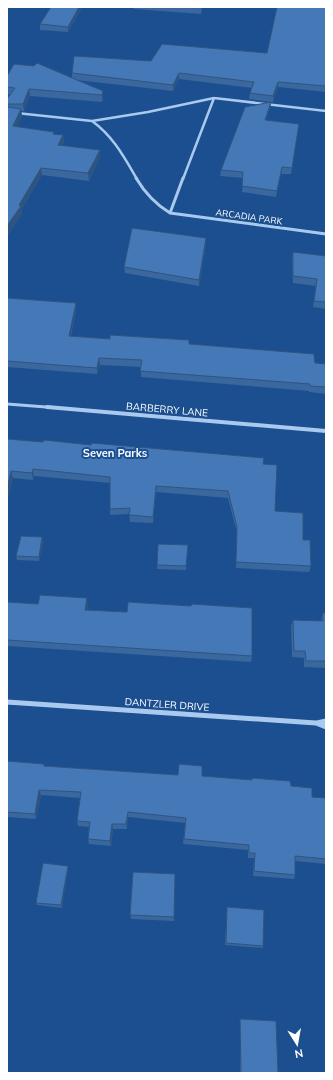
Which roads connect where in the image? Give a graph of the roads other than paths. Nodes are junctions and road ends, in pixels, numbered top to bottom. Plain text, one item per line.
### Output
1 (214, 98) junction
2 (326, 111) edge
3 (7, 112) edge
4 (92, 121) junction
5 (170, 213) junction
6 (326, 234) edge
7 (7, 404) edge
8 (326, 431) edge
9 (7, 702) edge
10 (326, 721) edge
11 (316, 723) junction
12 (326, 727) edge

1 - 2 street
1 - 4 street
1 - 5 street
3 - 4 street
4 - 5 street, ARCADIA PARK
5 - 6 street, ARCADIA PARK
7 - 8 street, BARBERRY LANE
9 - 11 street, DANTZLER DRIVE
10 - 11 street
11 - 12 street, DANTZLER DRIVE

